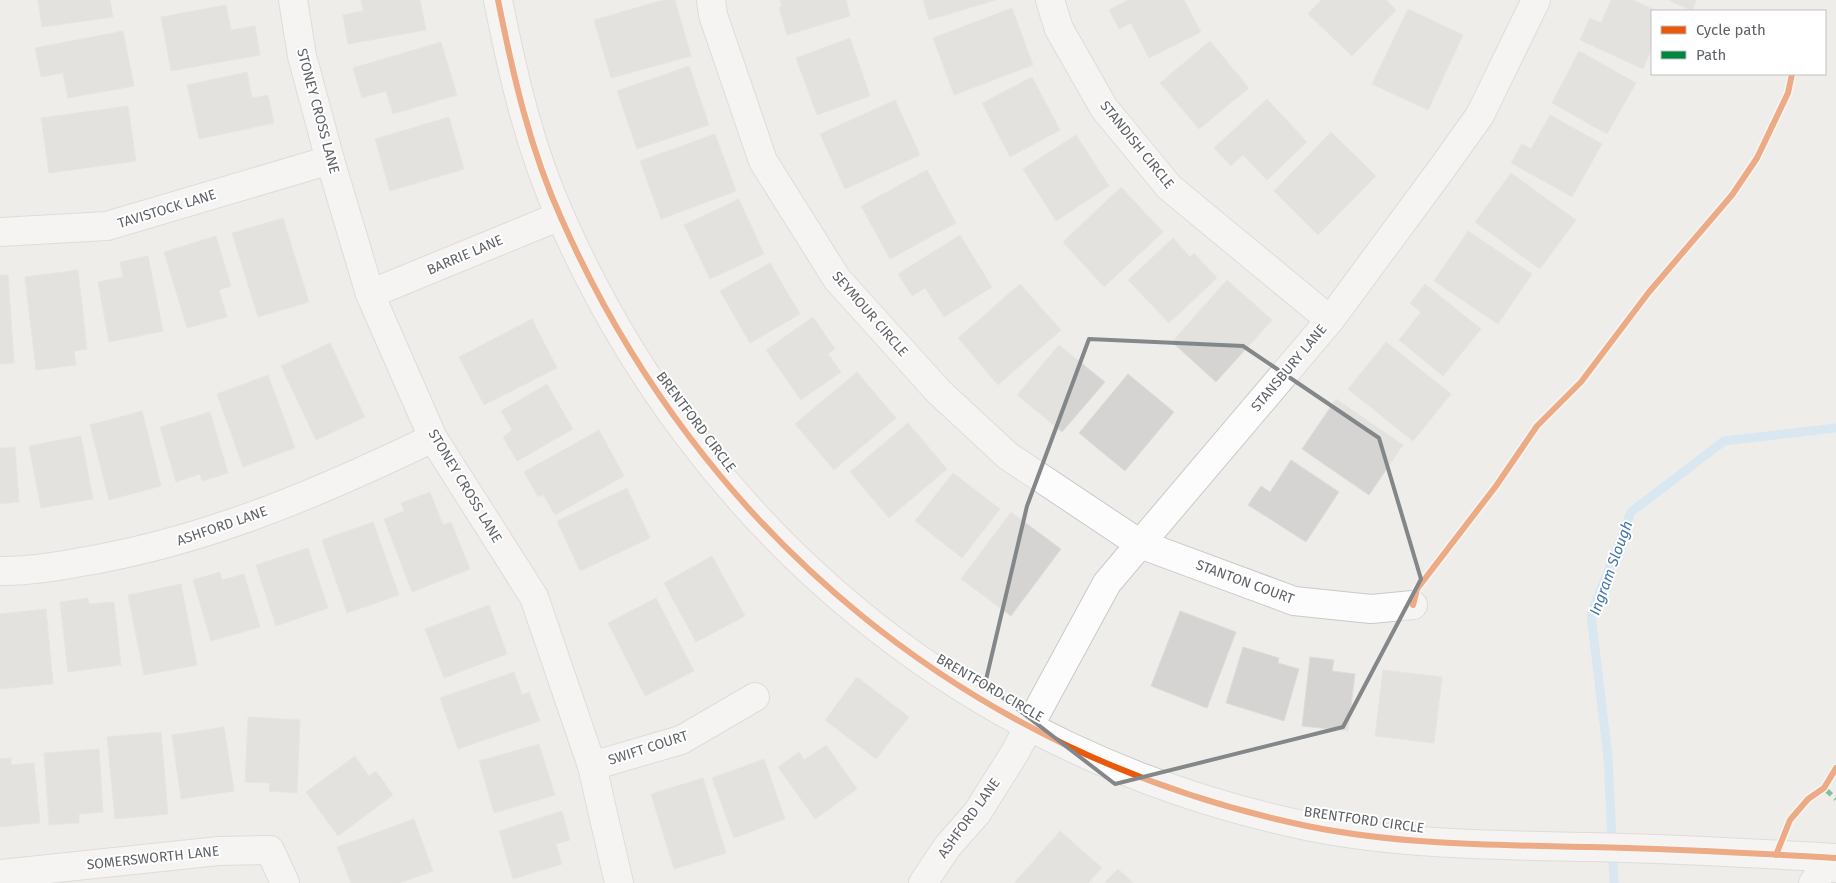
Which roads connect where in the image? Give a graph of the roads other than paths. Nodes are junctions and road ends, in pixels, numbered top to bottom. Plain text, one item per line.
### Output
1 (293, 0) edge
2 (498, 0) edge
3 (711, 0) edge
4 (1050, 0) edge
5 (1526, 3) edge
6 (330, 160) junction
7 (560, 216) junction
8 (0, 232) edge
9 (370, 294) junction
10 (1330, 320) junction
11 (433, 438) junction
12 (1140, 544) junction
13 (0, 571) edge
14 (1413, 605) dead end
15 (755, 697) dead end
16 (1029, 726) junction
17 (592, 766) junction
18 (1835, 861) edge
19 (0, 874) edge
20 (285, 883) edge
21 (619, 883) edge
22 (925, 883) edge
23 (1813, 883) edge

1 - 6 street, STONEY CROSS LANE
2 - 7 street, BRENTFORD CIRCLE
3 - 12 street, SEYMOUR CIRCLE
4 - 10 street, STANDISH CIRCLE
5 - 10 street, STANSBURY LANE
6 - 8 street, TAVISTOCK LANE
6 - 9 street, STONEY CROSS LANE
7 - 9 street, BARRIE LANE
7 - 16 street, BRENTFORD CIRCLE
9 - 11 street, STONEY CROSS LANE
10 - 12 street, STANSBURY LANE
11 - 13 street, ASHFORD LANE
11 - 17 street, STONEY CROSS LANE
12 - 14 street, STANTON COURT
12 - 16 street, STANSBURY LANE
15 - 17 street, SWIFT COURT
16 - 18 street, BRENTFORD CIRCLE
16 - 22 street, ASHFORD LANE
17 - 21 street, STONEY CROSS LANE
18 - 23 street
19 - 20 street, SOMERSWORTH LANE

